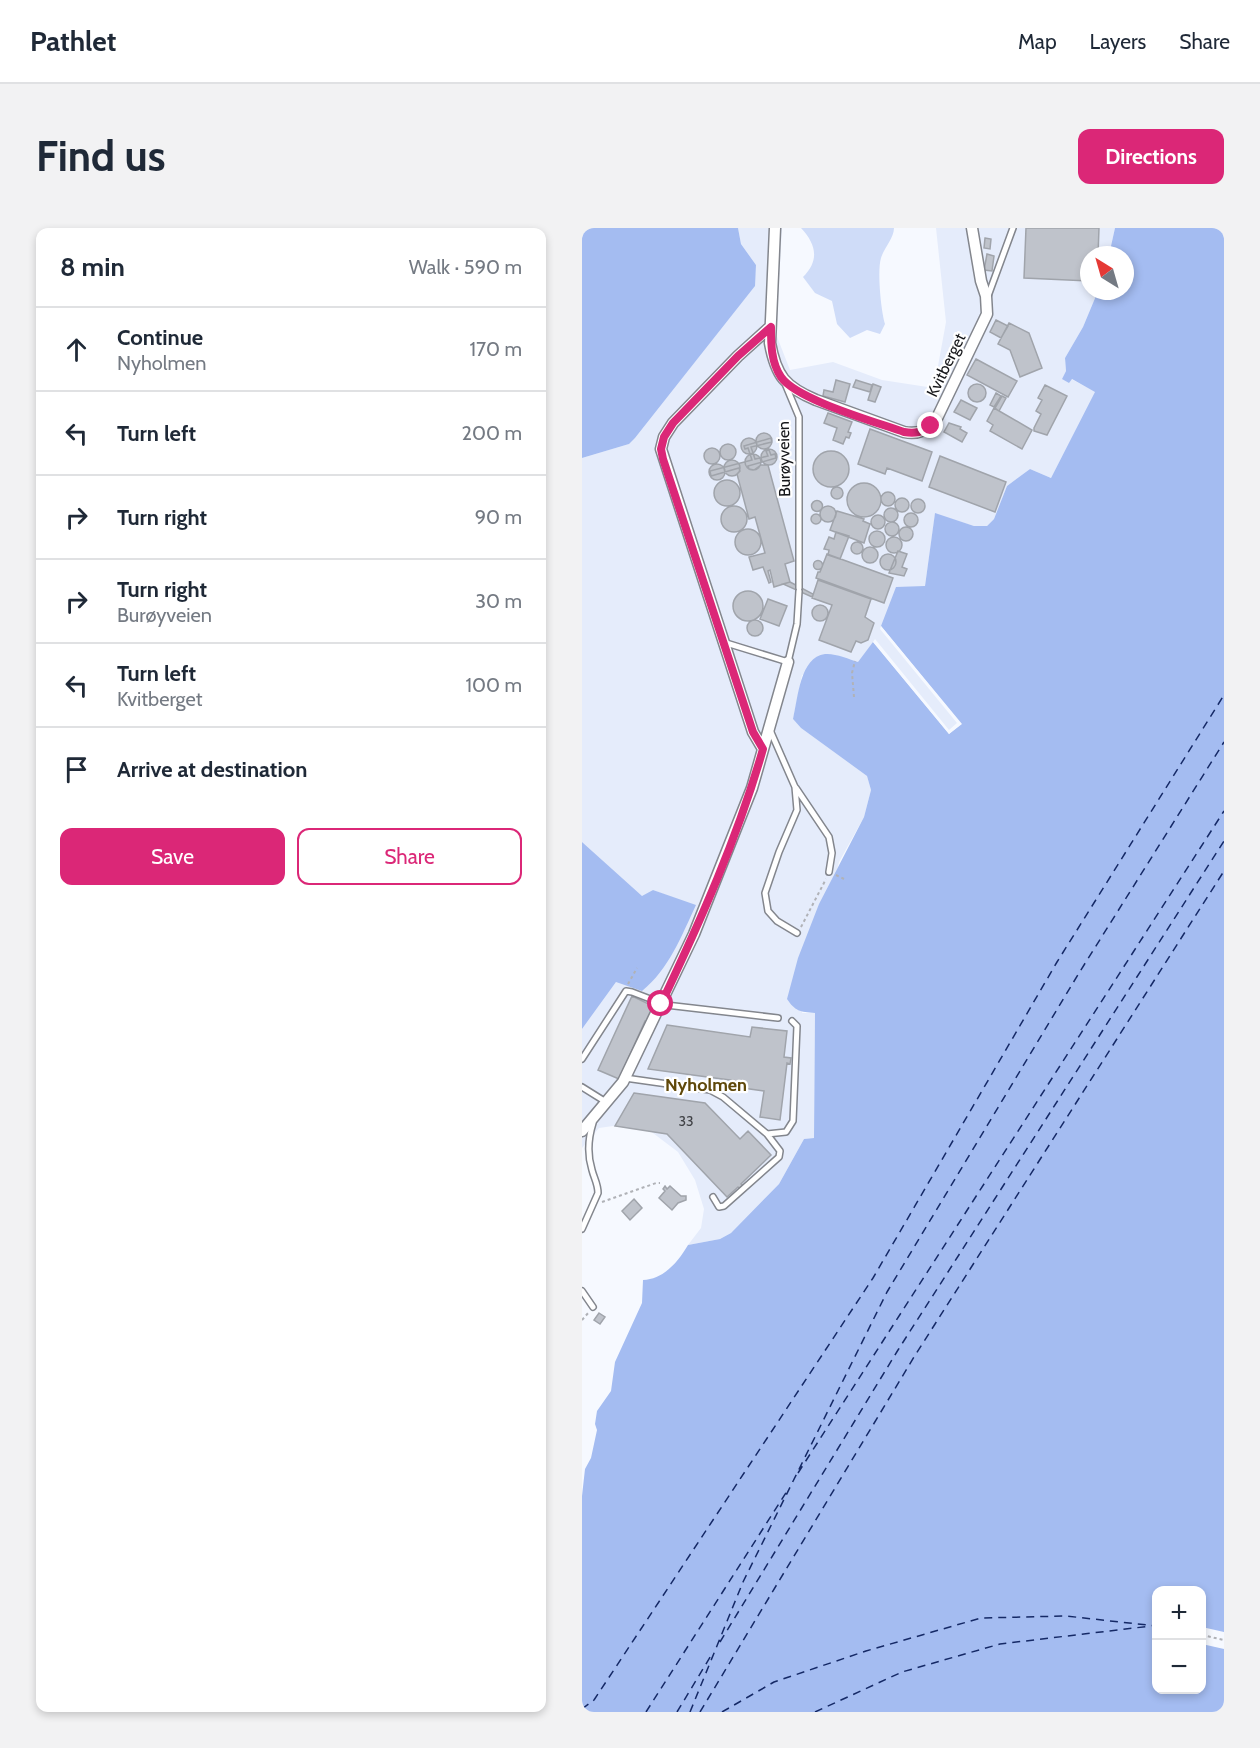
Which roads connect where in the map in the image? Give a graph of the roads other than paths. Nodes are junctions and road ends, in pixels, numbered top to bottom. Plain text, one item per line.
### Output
1 (775, 228) edge
2 (972, 228) edge
3 (1013, 228) edge
4 (986, 300) junction
5 (771, 327) junction
6 (783, 379) junction
7 (723, 642) junction
8 (788, 662) junction
9 (769, 729) junction
10 (763, 749) junction
11 (795, 787) junction
12 (829, 872) road end
13 (797, 933) road end
14 (661, 1004) junction
15 (778, 1018) dead end
16 (792, 1021) dead end
17 (582, 1059) edge
18 (625, 1078) junction
19 (582, 1087) edge
20 (607, 1102) junction
21 (596, 1116) junction
22 (582, 1131) edge
23 (767, 1134) junction
24 (713, 1197) dead end
25 (582, 1229) edge
26 (582, 1291) edge
27 (593, 1307) dead end

1 - 5 street, Burøyveien
2 - 4 street, Kvitberget
3 - 4 lane
4 - 6 street, Kvitberget
5 - 6 street, Burøyveien
5 - 7 street
6 - 8 lane, Burøyveien
7 - 8 lane
7 - 10 street
8 - 9 street, Burøyveien
9 - 10 street
9 - 11 lane
10 - 14 street
11 - 12 lane
11 - 13 lane
14 - 15 lane
14 - 17 lane
14 - 18 street
16 - 23 lane
18 - 20 street
18 - 23 lane
19 - 20 lane
20 - 21 street
21 - 22 street
21 - 25 lane
23 - 24 lane
26 - 27 lane

